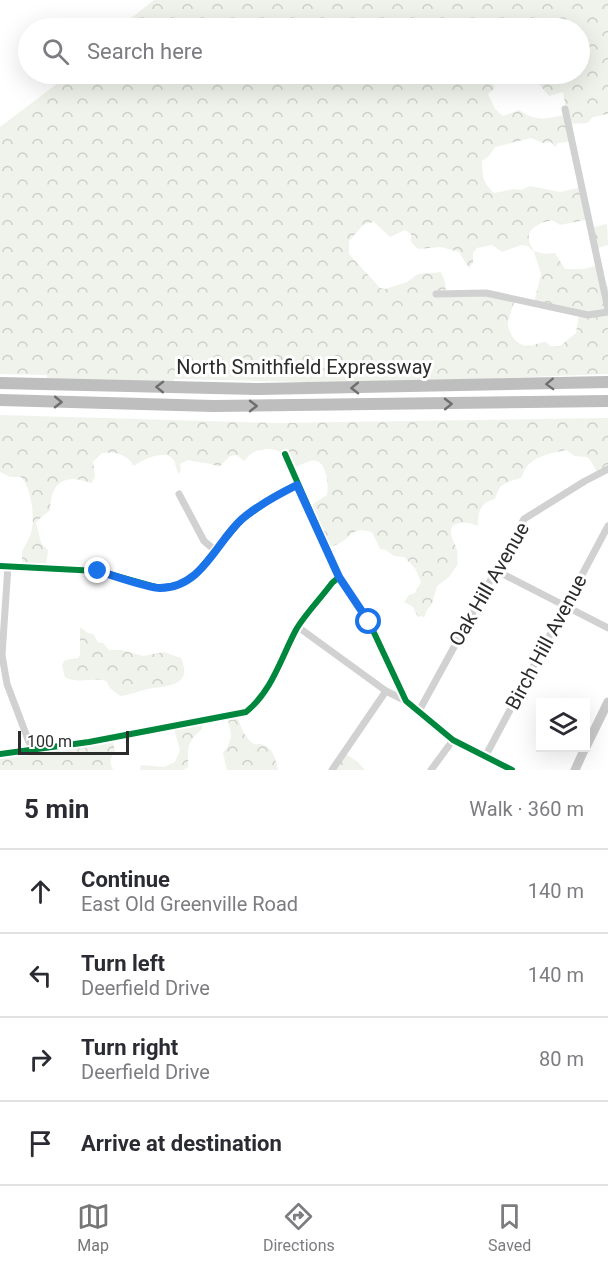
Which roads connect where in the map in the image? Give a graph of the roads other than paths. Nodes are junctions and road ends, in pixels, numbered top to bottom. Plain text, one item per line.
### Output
1 (565, 109) dead end
2 (436, 294) dead end
3 (608, 311) edge
4 (608, 382) edge
5 (0, 383) edge
6 (0, 400) edge
7 (608, 401) edge
8 (285, 454) dead end
9 (608, 469) edge
10 (297, 485) junction
11 (179, 494) dead end
12 (608, 526) edge
13 (216, 551) junction
14 (4, 566) edge
15 (495, 570) junction
16 (339, 577) junction
17 (564, 607) junction
18 (298, 627) junction
19 (608, 628) edge
20 (386, 691) junction
21 (406, 701) junction
22 (608, 702) edge
23 (419, 711) junction
24 (590, 737) edge
25 (453, 740) junction
26 (32, 750) junction
27 (583, 752) edge
28 (0, 754) edge
29 (485, 757) junction
30 (332, 770) edge
31 (431, 770) edge
32 (512, 770) edge
33 (575, 770) edge

1 - 3 street
2 - 3 street
4 -> 5 highway, North Smithfield Expressway
6 -> 7 highway, North Smithfield Expressway
8 - 10 street
9 - 15 street, Oak Hill Avenue
10 - 13 street
10 - 16 street
11 - 13 street
12 - 17 street, Birch Hill Avenue
13 - 14 street
14 - 26 street
15 - 17 street
15 - 23 street, Oak Hill Avenue
16 - 18 street
16 - 21 street
17 - 19 street
17 - 29 street, Birch Hill Avenue
18 - 20 street
18 - 26 street
20 - 21 street
20 - 30 street
21 - 23 street
22 - 24 main road
23 - 25 street
25 - 29 street
25 - 31 street
26 - 28 street
27 - 33 main road
29 - 32 street

